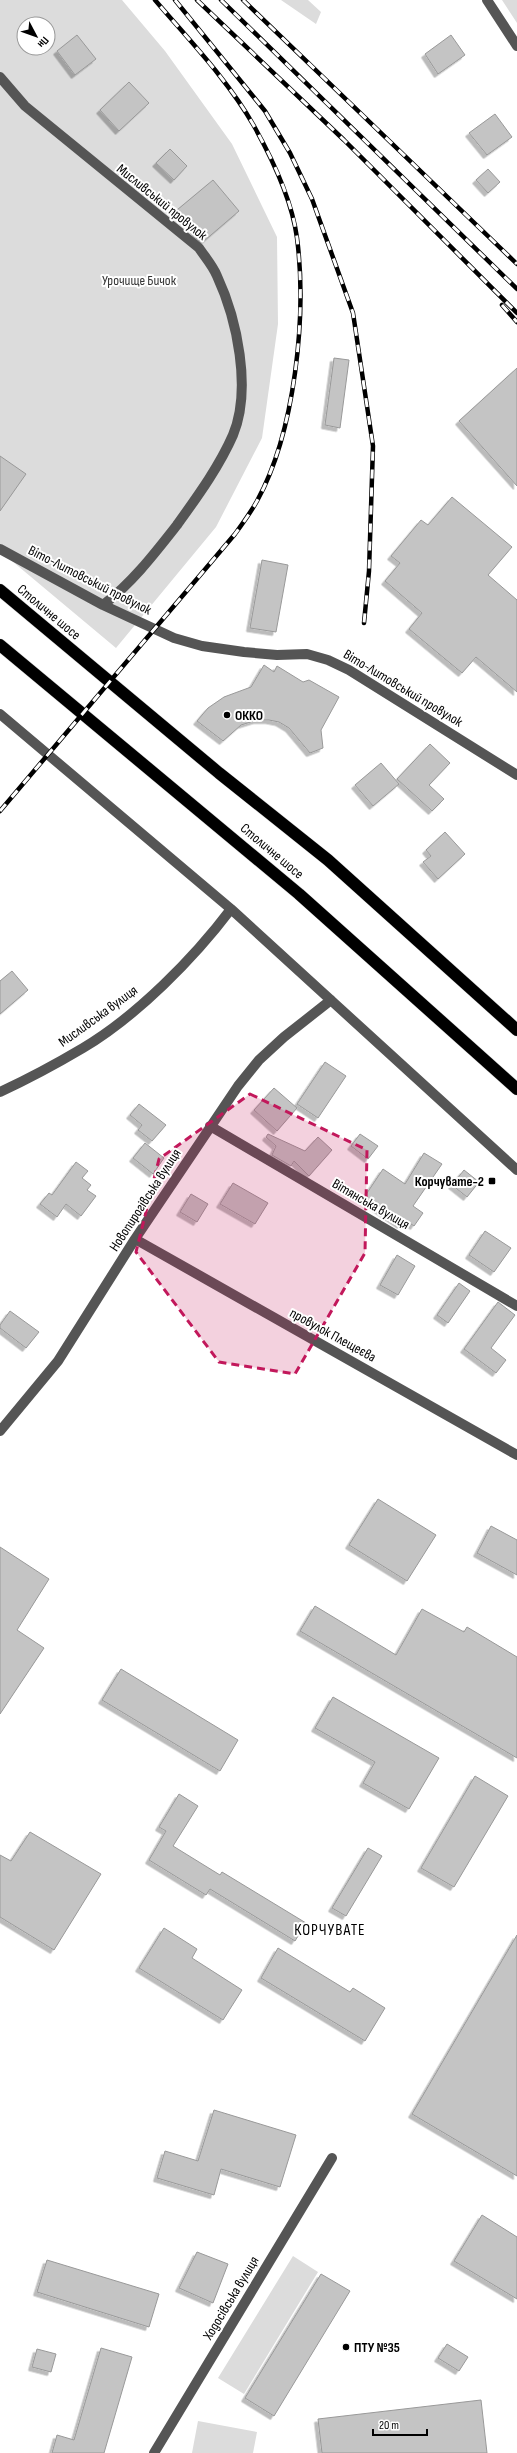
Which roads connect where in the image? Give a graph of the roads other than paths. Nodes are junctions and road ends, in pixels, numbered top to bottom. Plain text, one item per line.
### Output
1 (487, 0) edge
2 (517, 46) edge
3 (0, 77) edge
4 (0, 549) edge
5 (0, 590) edge
6 (103, 605) junction
7 (0, 645) edge
8 (0, 715) edge
9 (517, 775) edge
10 (231, 909) junction
11 (331, 1000) junction
12 (517, 1030) edge
13 (517, 1089) edge
14 (0, 1092) edge
15 (210, 1126) junction
16 (517, 1170) edge
17 (135, 1239) junction
18 (517, 1306) edge
19 (0, 1431) edge
20 (517, 1455) edge
21 (332, 2158) dead end
22 (154, 2453) edge

1 - 2 street
3 - 6 street, Мисливський провулок
4 - 6 street, Віто-Литовський провулок
5 - 12 highway, Столичне шосе
6 - 9 street, Віто-Литовський провулок
7 - 13 highway, Столичне шосе
8 - 10 street
10 - 11 street
10 - 14 street, Мисливська вулиця
11 - 15 street, Новопирогівська вулиця
11 - 16 street
15 - 17 street, Новопирогівська вулиця
15 - 18 street, Вітянська вулиця
17 - 19 street, Новопирогівська вулиця
17 - 20 street, провулок Плещеєва
21 - 22 street, Ходосівська вулиця

